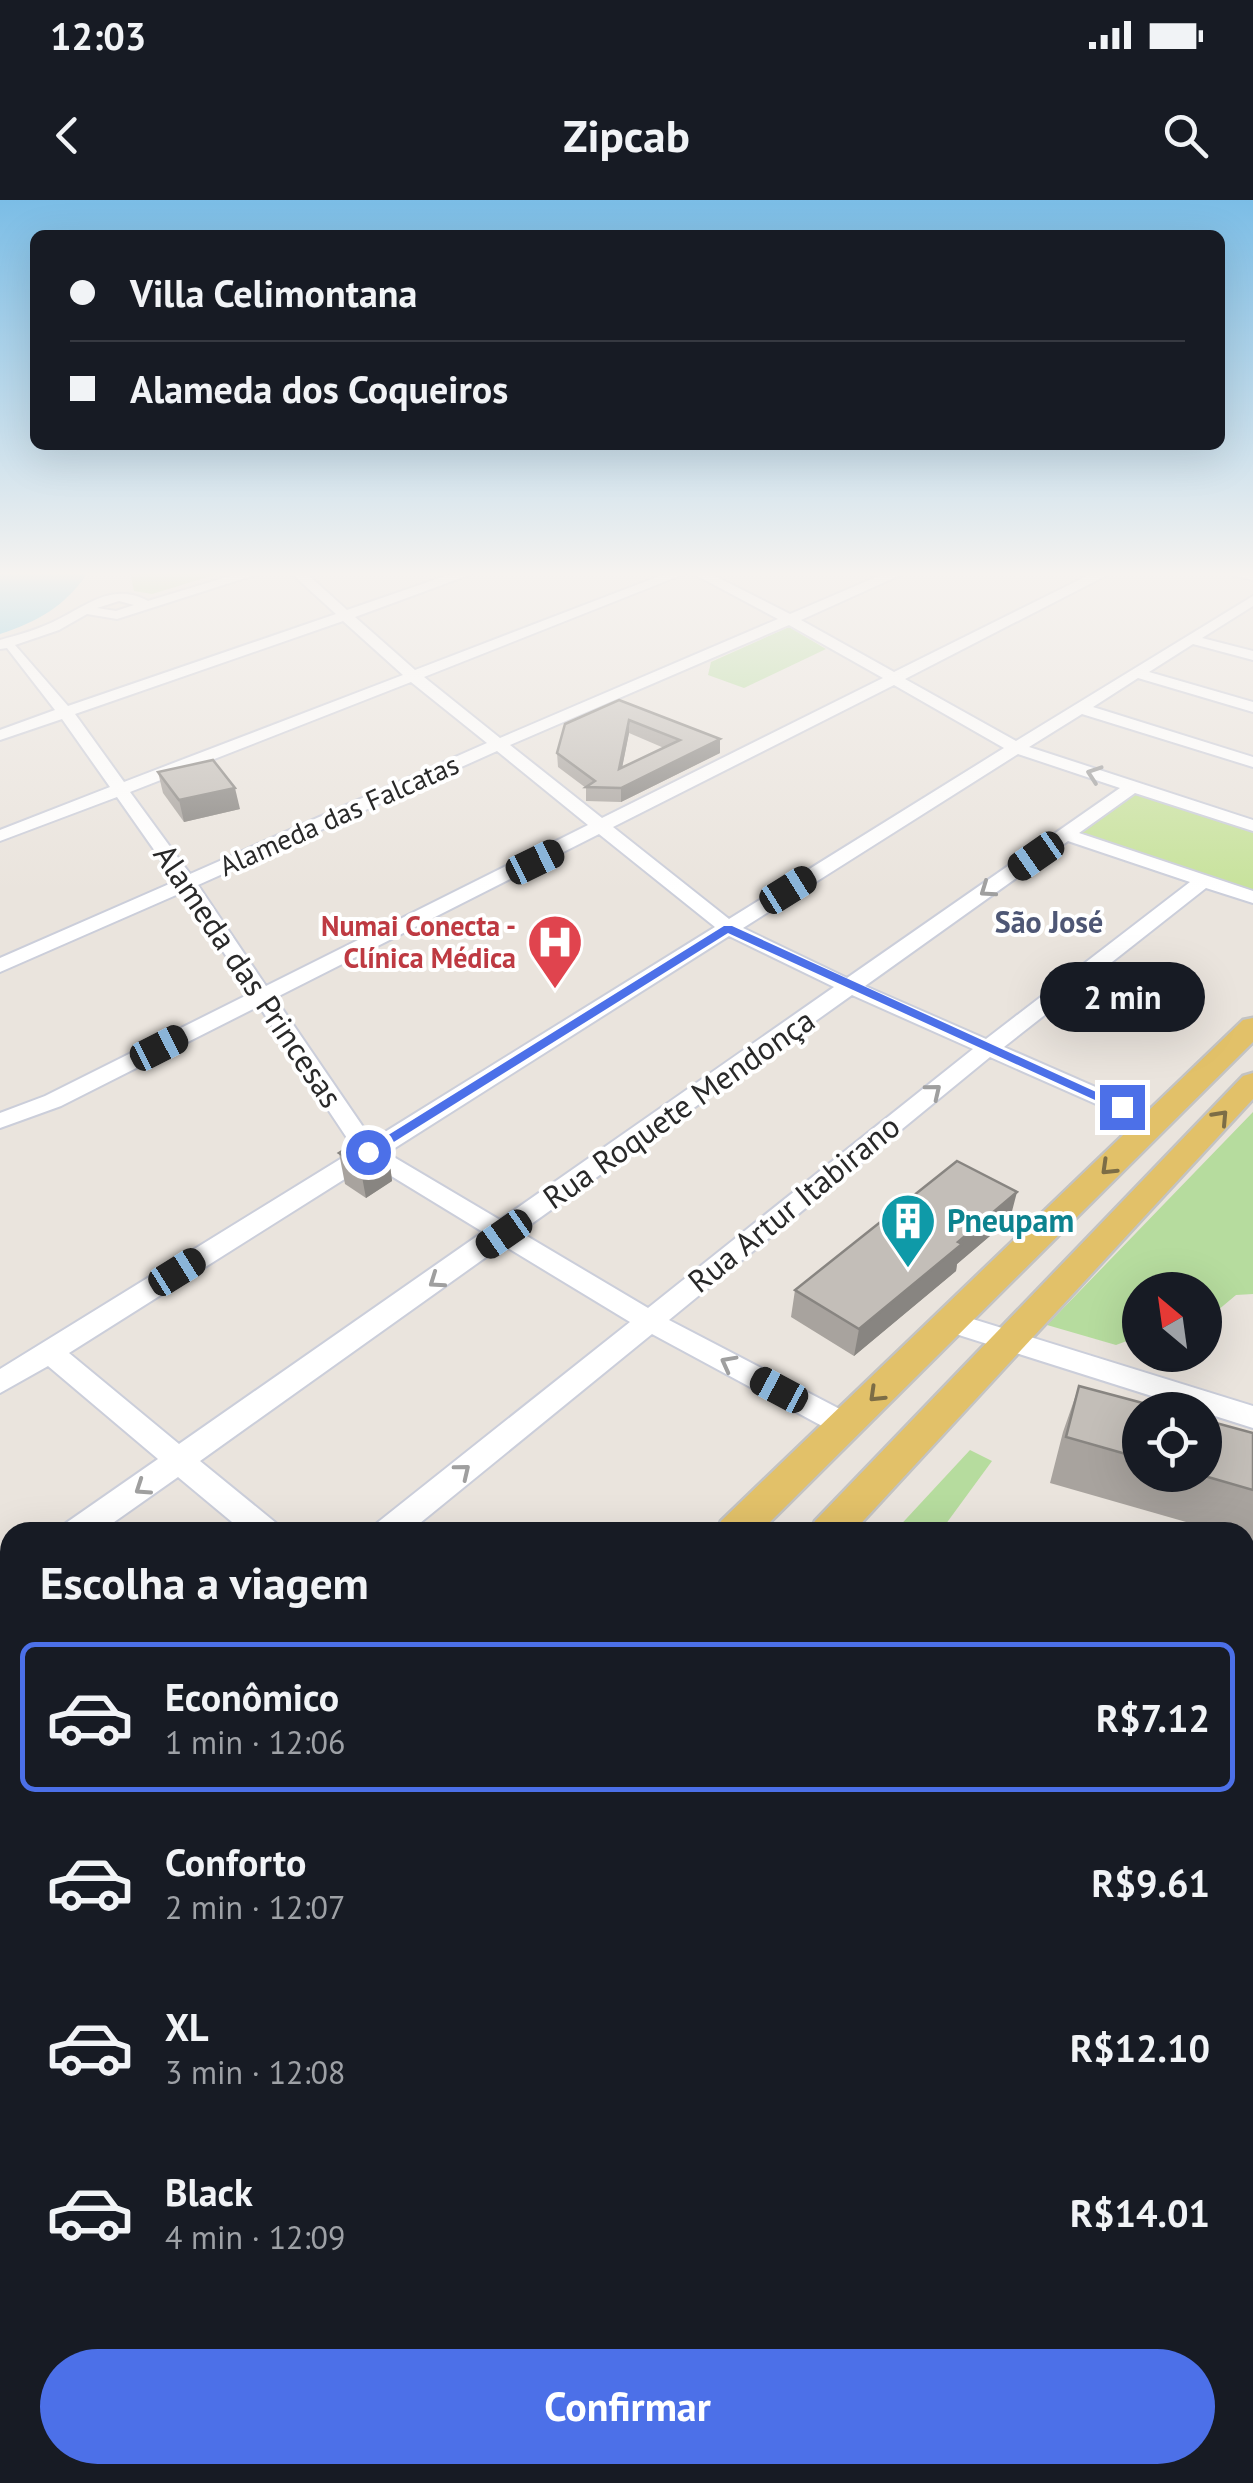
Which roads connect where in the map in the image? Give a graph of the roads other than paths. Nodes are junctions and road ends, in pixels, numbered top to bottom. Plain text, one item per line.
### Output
1 (33, 679) edge
2 (160, 679) edge
3 (403, 679) edge
4 (416, 679) edge
5 (653, 679) edge
6 (897, 679) edge
7 (1127, 679) edge
8 (1155, 679) edge
9 (894, 680) junction
10 (1253, 707) edge
11 (1079, 708) junction
12 (65, 712) junction
13 (0, 735) edge
14 (499, 744) junction
15 (1016, 748) junction
16 (1253, 762) edge
17 (1132, 787) junction
18 (119, 790) junction
19 (1253, 826) edge
20 (603, 828) junction
21 (1066, 834) junction
22 (0, 836) edge
23 (1204, 880) junction
24 (186, 882) junction
25 (1253, 897) edge
26 (728, 928) junction
27 (0, 966) edge
28 (850, 987) junction
29 (264, 996) junction
30 (1253, 1026) edge
31 (988, 1048) junction
32 (1253, 1082) edge
33 (0, 1121) edge
34 (1156, 1122) junction
35 (368, 1152) junction
36 (504, 1234) junction
37 (649, 1321) junction
38 (950, 1322) junction
39 (1011, 1342) junction
40 (50, 1352) junction
41 (0, 1383) edge
42 (1253, 1417) edge
43 (844, 1425) junction
44 (182, 1461) junction
45 (92, 1522) edge
46 (253, 1522) edge
47 (400, 1522) edge
48 (744, 1522) edge
49 (839, 1522) edge

1 - 12 street, Alameda das Princesas
2 - 12 street
3 - 18 street
4 - 14 street
5 - 14 street, Alameda das Falcatas
6 - 9 street
7 - 11 street
8 - 10 street
9 - 15 street
9 - 20 street
11 - 15 street
11 - 16 street
12 - 13 street
12 - 18 street, Alameda das Princesas
14 - 20 street
14 - 24 street, Alameda das Falcatas
17 -> 15 street
15 - 26 street
17 - 19 street
17 - 21 street, Rua Roquete Mendonça
18 - 22 street
18 - 24 street, Alameda das Princesas
20 - 26 street
20 - 29 street
21 - 23 street
21 -> 28 street, Rua Roquete Mendonça
23 - 25 street
23 - 31 street, Rua Artur Itabirano
24 - 27 street, Alameda das Falcatas
24 - 29 street, Alameda das Princesas
26 - 28 street
26 - 35 street
28 - 31 street
28 - 36 street, Rua Roquete Mendonça
29 - 33 street
29 - 35 street, Alameda das Princesas
30 - 34 main road
31 - 34 street
37 -> 31 street, Rua Artur Itabirano
39 -> 32 main road
34 -> 38 main road
35 - 36 street, Alameda das Princesas
35 - 40 street
36 - 37 street, Alameda das Princesas
36 -> 44 street, Rua Roquete Mendonça
43 -> 37 street, Alameda das Princesas
47 -> 37 street, Rua Artur Itabirano
38 - 39 street
38 -> 43 main road
39 - 42 street
39 - 49 main road
40 - 41 street
40 - 44 street
43 - 48 main road
44 -> 45 street, Rua Roquete Mendonça
44 - 46 street

